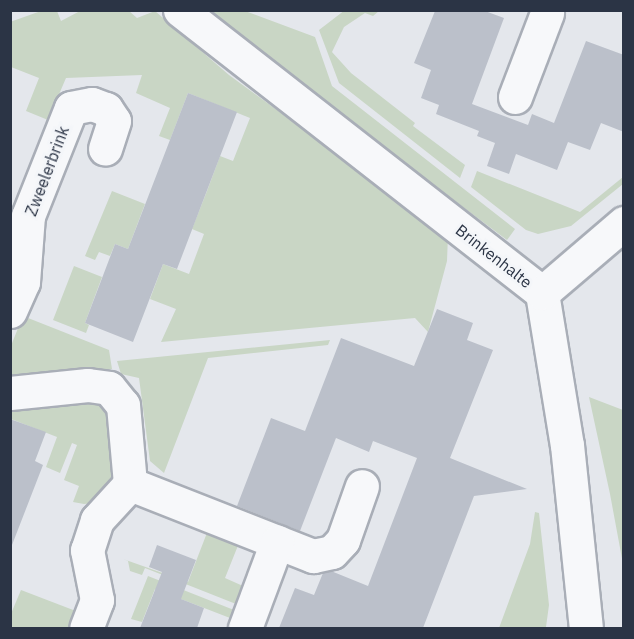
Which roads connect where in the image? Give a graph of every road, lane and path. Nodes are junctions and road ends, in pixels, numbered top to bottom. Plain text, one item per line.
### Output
1 (180, 10) edge
2 (553, 11) edge
3 (515, 97) dead end
4 (105, 149) dead end
5 (624, 223) edge
6 (542, 293) junction
7 (10, 311) edge
8 (10, 393) edge
9 (130, 484) junction
10 (362, 486) dead end
11 (277, 542) junction
12 (86, 628) edge
13 (244, 628) edge
14 (586, 628) edge

1 - 6 street, Brinkenhalte
2 - 3 street
4 - 7 street, Zweelerbrink
5 - 6 street
6 - 14 street, Brinkenhalte
8 - 9 street
9 - 11 street
9 - 12 street
10 - 11 street
11 - 13 street

